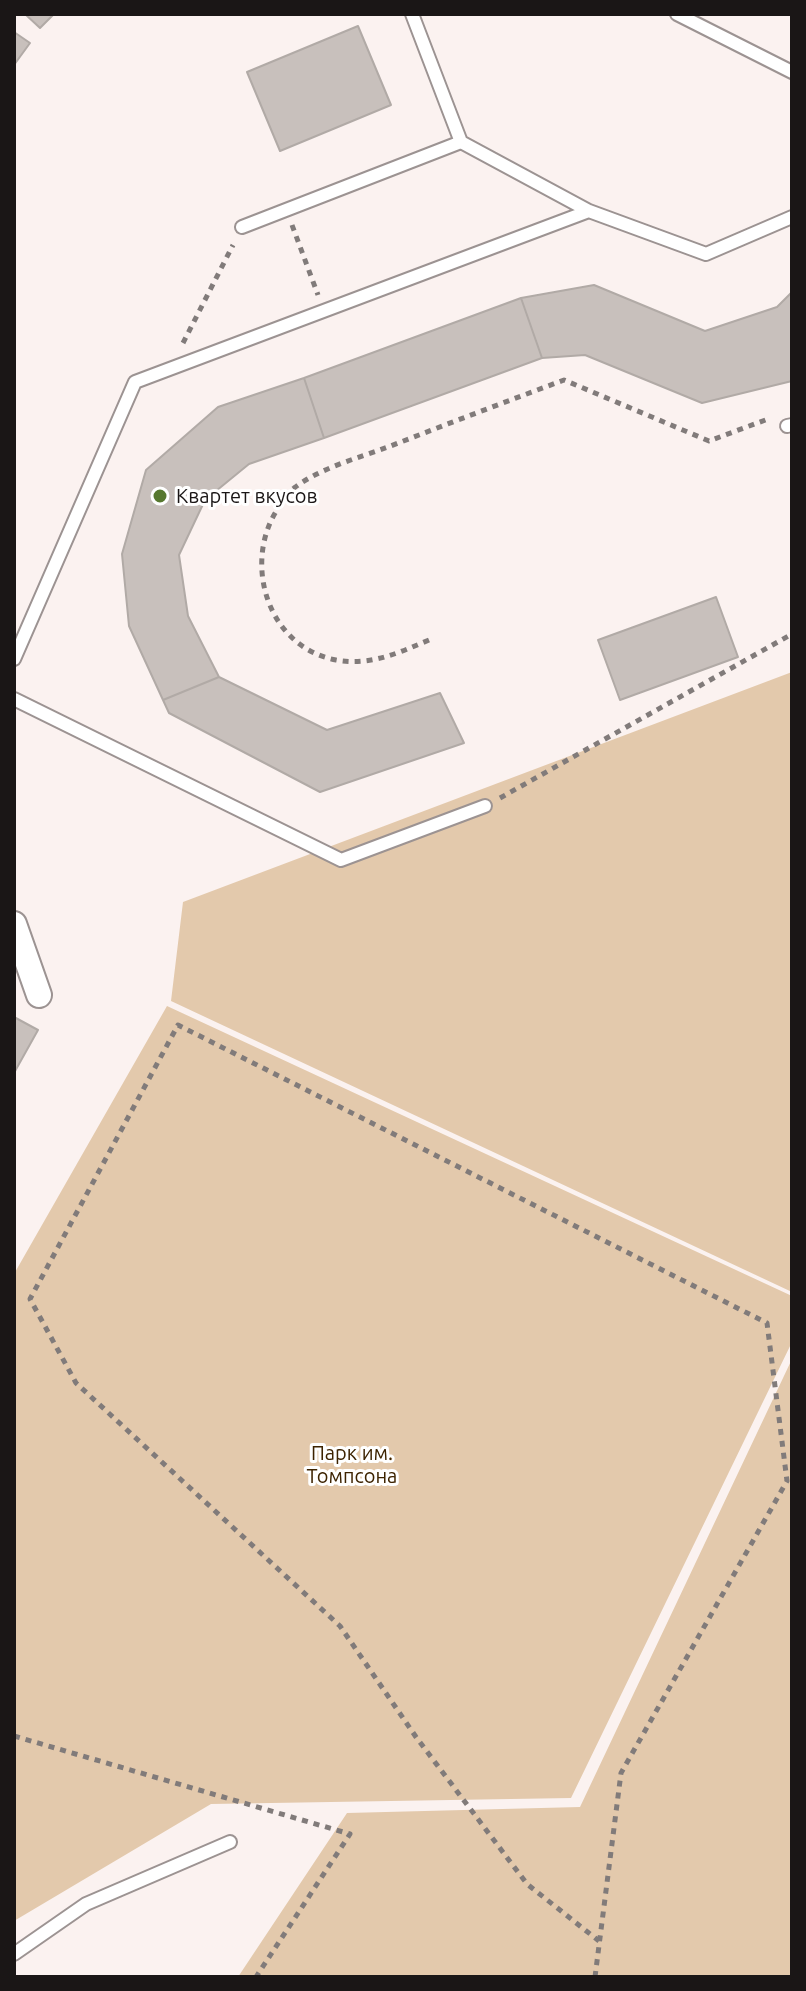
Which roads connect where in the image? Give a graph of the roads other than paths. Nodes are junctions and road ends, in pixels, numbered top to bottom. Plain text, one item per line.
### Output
1 (412, 14) edge
2 (677, 14) edge
3 (792, 72) edge
4 (461, 142) junction
5 (589, 211) junction
6 (792, 217) edge
7 (242, 227) road end
8 (14, 659) edge
9 (14, 699) edge
10 (485, 806) road end
11 (14, 924) edge
12 (39, 995) dead end
13 (230, 1842) dead end
14 (14, 1954) edge

1 - 4 lane
2 - 3 lane
4 - 5 lane
4 - 7 lane
5 - 6 lane
5 - 8 lane
9 - 10 lane
11 - 12 street
13 - 14 lane

